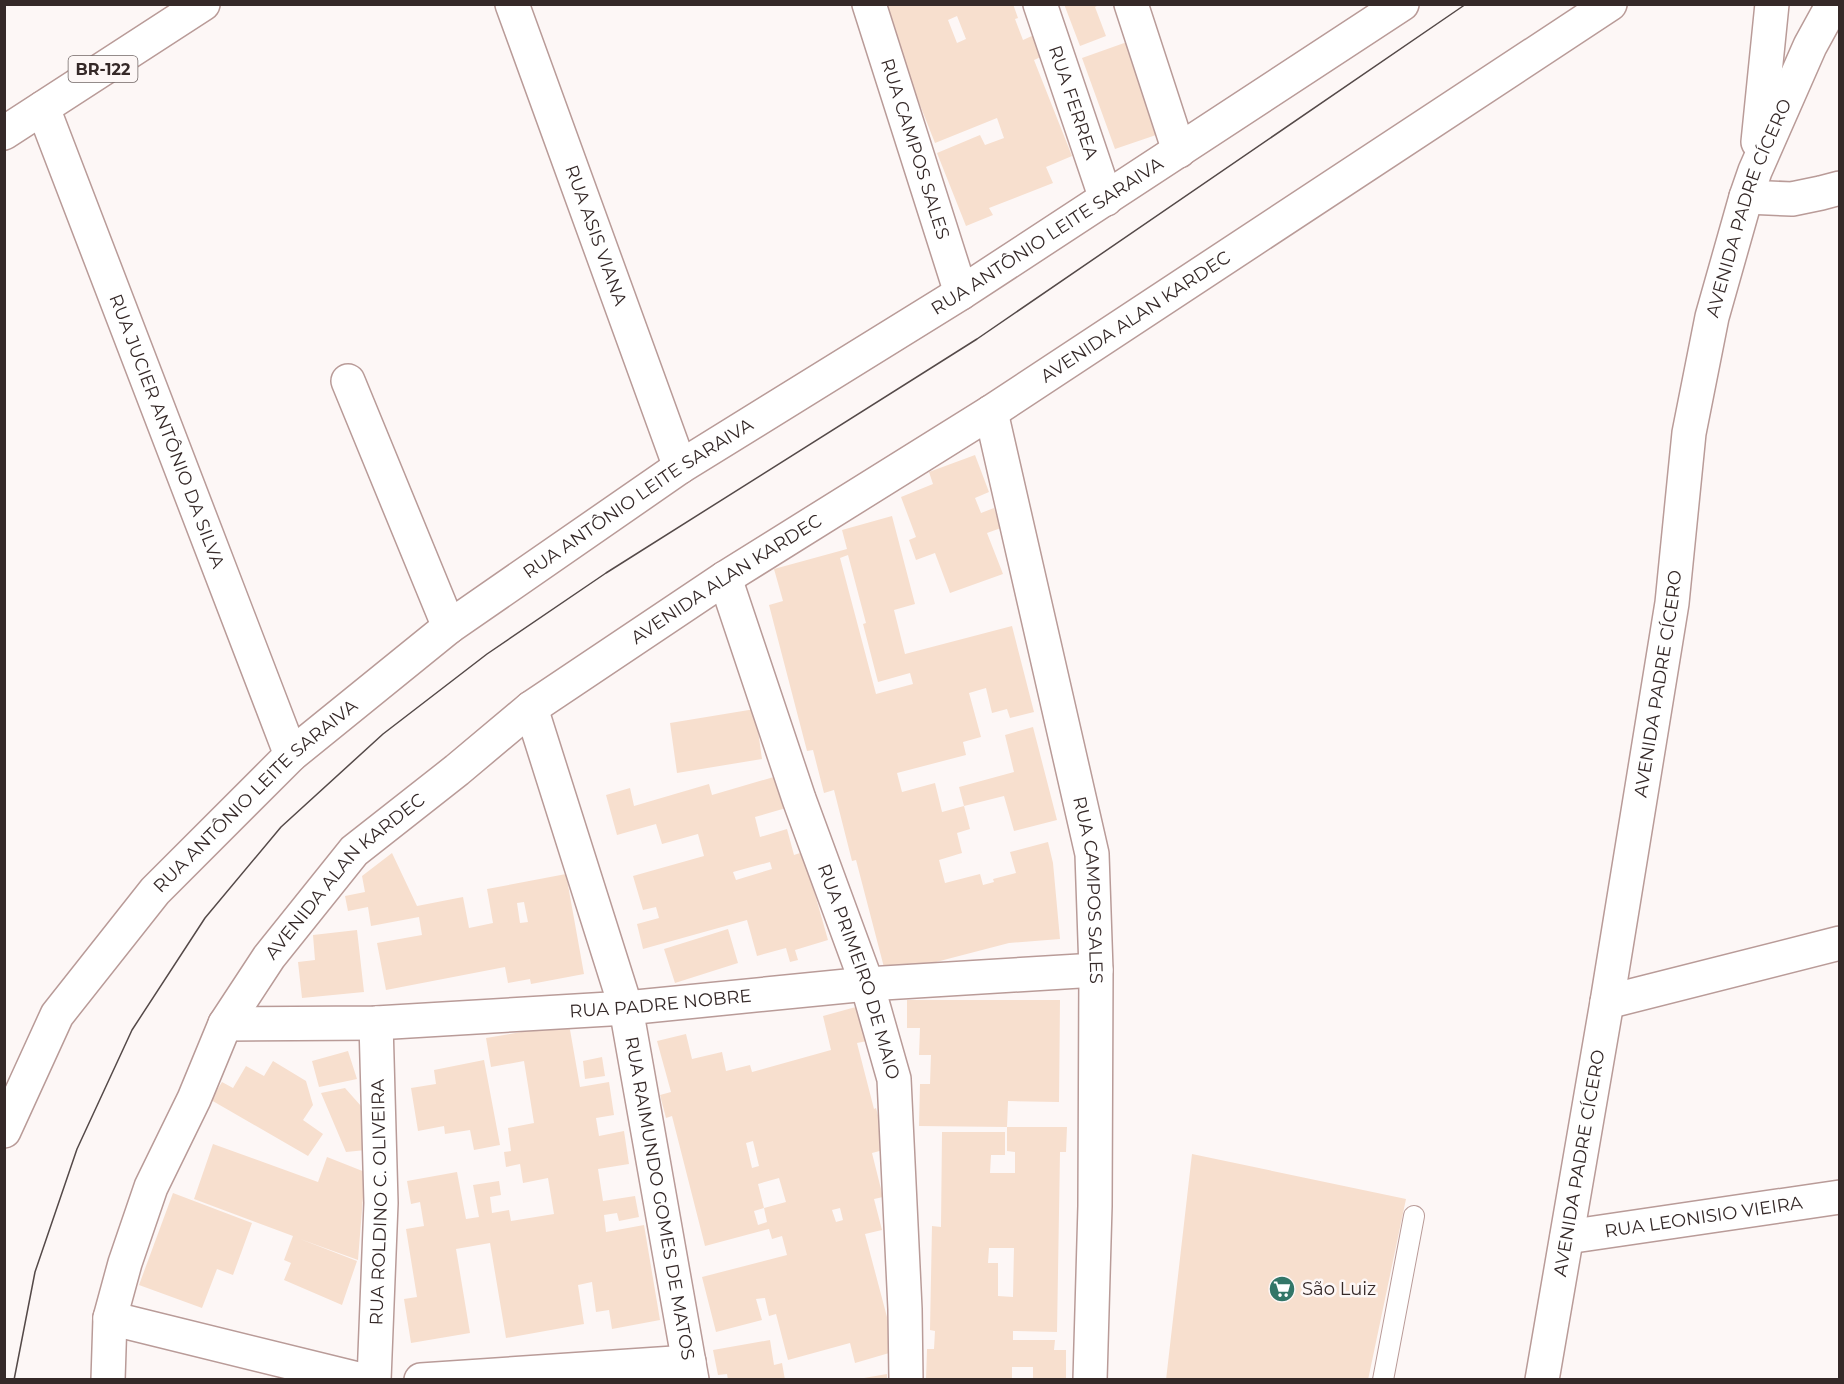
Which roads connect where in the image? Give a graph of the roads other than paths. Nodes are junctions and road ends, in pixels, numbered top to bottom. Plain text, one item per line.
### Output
1 (202, 4) edge
2 (512, 4) edge
3 (869, 4) edge
4 (1040, 4) edge
5 (1131, 4) edge
6 (1402, 4) edge
7 (1610, 4) edge
8 (1772, 4) edge
9 (1833, 4) edge
10 (43, 108) junction
11 (4, 133) edge
12 (1179, 151) junction
13 (1750, 184) junction
14 (1839, 188) edge
15 (1106, 199) junction
16 (961, 294) junction
17 (348, 381) dead end
18 (991, 412) junction
19 (680, 467) junction
20 (725, 578) junction
21 (449, 627) junction
22 (531, 708) junction
23 (291, 755) junction
24 (1839, 943) edge
25 (1096, 970) junction
26 (867, 984) junction
27 (1607, 1002) junction
28 (626, 1008) junction
29 (376, 1023) junction
30 (225, 1024) junction
31 (4, 1131) edge
32 (1839, 1197) edge
33 (1414, 1216) dead end
34 (1567, 1237) junction
35 (110, 1318) junction
36 (691, 1371) edge
37 (108, 1380) edge
38 (362, 1380) edge
39 (374, 1380) edge
40 (421, 1380) edge
41 (906, 1380) edge
42 (1090, 1380) edge
43 (1383, 1380) edge
44 (1542, 1380) edge

1 - 10 main road, BR-122
2 - 19 main road, RUA ASIS VIANA
3 - 16 main road, RUA CAMPOS SALES
4 - 15 main road, RUA FERREA
5 - 12 main road
6 - 12 main road, RUA ANTÔNIO LEITE SARAIVA
7 - 18 main road, AVENIDA ALAN KARDEC
8 - 13 main road
9 - 13 main road, AVENIDA PADRE CÍCERO
10 - 11 main road, BR-122
10 - 23 main road, RUA JUCIER ANTÔNIO DA SILVA
12 - 15 main road, RUA ANTÔNIO LEITE SARAIVA
13 - 14 main road
13 - 27 main road, AVENIDA PADRE CÍCERO
15 - 16 main road, RUA ANTÔNIO LEITE SARAIVA
16 - 19 main road, RUA ANTÔNIO LEITE SARAIVA
17 - 21 main road
18 - 20 main road, AVENIDA ALAN KARDEC
18 - 25 main road, RUA CAMPOS SALES
19 - 21 main road, RUA ANTÔNIO LEITE SARAIVA
20 - 22 main road, AVENIDA ALAN KARDEC
20 - 26 main road, RUA PRIMEIRO DE MAIO
21 - 23 main road, RUA ANTÔNIO LEITE SARAIVA
22 - 28 main road, RUA RAIMUNDO GOMES DE MATOS
22 - 30 main road, AVENIDA ALAN KARDEC
23 - 31 main road, RUA ANTÔNIO LEITE SARAIVA
24 - 27 main road
25 - 26 main road, RUA PADRE NOBRE
25 - 42 main road, RUA CAMPOS SALES
26 - 28 main road, RUA PADRE NOBRE
26 - 41 main road, RUA PRIMEIRO DE MAIO
27 - 34 main road, AVENIDA PADRE CÍCERO
28 - 29 main road, RUA PADRE NOBRE
28 - 36 main road, RUA RAIMUNDO GOMES DE MATOS
29 - 30 main road, RUA PADRE NOBRE
29 - 39 main road, RUA ROLDINO C. OLIVEIRA
30 - 35 main road, AVENIDA ALAN KARDEC
32 - 34 main road, RUA LEONISIO VIEIRA
33 - 43 lane
34 - 44 main road, AVENIDA PADRE CÍCERO
35 - 37 main road, AVENIDA ALAN KARDEC
35 - 38 main road
36 - 40 main road

